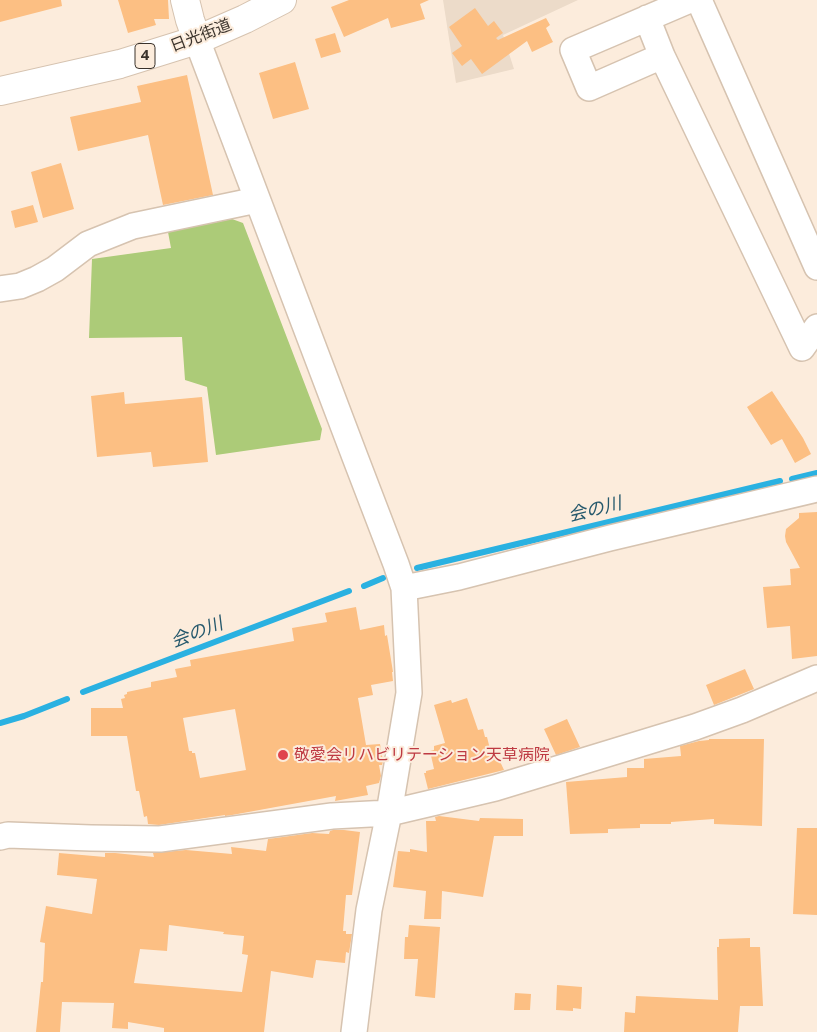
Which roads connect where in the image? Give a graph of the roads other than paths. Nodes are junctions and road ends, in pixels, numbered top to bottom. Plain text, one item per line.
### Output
1 (185, 0) edge
2 (282, 0) edge
3 (690, 0) edge
4 (699, 0) edge
5 (647, 18) junction
6 (197, 40) junction
7 (662, 56) junction
8 (0, 90) edge
9 (257, 200) junction
10 (817, 267) edge
11 (0, 289) edge
12 (817, 327) edge
13 (817, 489) edge
14 (404, 588) junction
15 (817, 678) edge
16 (389, 814) junction
17 (0, 837) edge
18 (354, 1032) edge

1 - 6 main road
2 - 6 main road, 日光街道 / 4
3 - 5 street
4 - 10 street
5 - 7 street
5 - 7 street
6 - 8 main road, 日光街道 / 4
6 - 9 street
7 - 12 street
9 - 11 street
9 - 14 street
13 - 14 street
14 - 16 street
15 - 16 street
16 - 17 street
16 - 18 street

